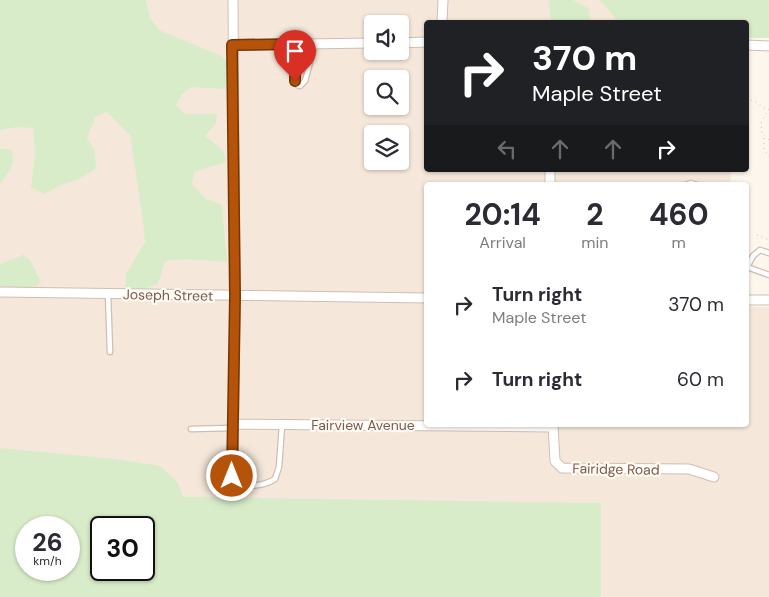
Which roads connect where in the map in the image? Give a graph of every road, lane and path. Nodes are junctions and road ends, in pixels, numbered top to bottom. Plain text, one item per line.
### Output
1 (233, 0) edge
2 (443, 0) edge
3 (442, 20) edge
4 (424, 42) edge
5 (364, 43) edge
6 (409, 43) edge
7 (296, 44) junction
8 (315, 44) junction
9 (232, 45) junction
10 (749, 45) edge
11 (769, 46) edge
12 (749, 100) edge
13 (768, 109) edge
14 (764, 137) junction
15 (769, 140) edge
16 (769, 157) edge
17 (757, 235) dead end
18 (769, 240) edge
19 (769, 253) edge
20 (749, 263) edge
21 (749, 269) edge
22 (769, 275) edge
23 (0, 292) edge
24 (108, 294) junction
25 (235, 296) junction
26 (424, 298) edge
27 (749, 300) edge
28 (769, 300) edge
29 (110, 352) dead end
30 (282, 424) junction
31 (424, 425) edge
32 (233, 426) junction
33 (552, 427) edge
34 (191, 430) dead end
35 (714, 477) dead end
36 (233, 481) joint

1 - 9 street
2 - 3 street
4 - 6 street
5 - 8 street
7 - 8 street
7 - 8 lane
7 - 9 street
9 - 25 street
10 - 11 street
12 - 13 path
13 - 14 path
14 - 15 path
14 - 16 path
17 - 18 path
19 - 20 lane
21 - 22 lane
23 - 24 street, Joseph Street
24 - 25 street, Joseph Street
24 - 29 lane
25 - 26 street, Joseph Street
25 - 32 street
27 - 28 street
30 - 31 street, Fairview Avenue
30 - 32 street, Fairview Avenue
30 - 36 lane
32 - 34 lane
32 - 36 street
33 - 35 street, Fairidge Road

